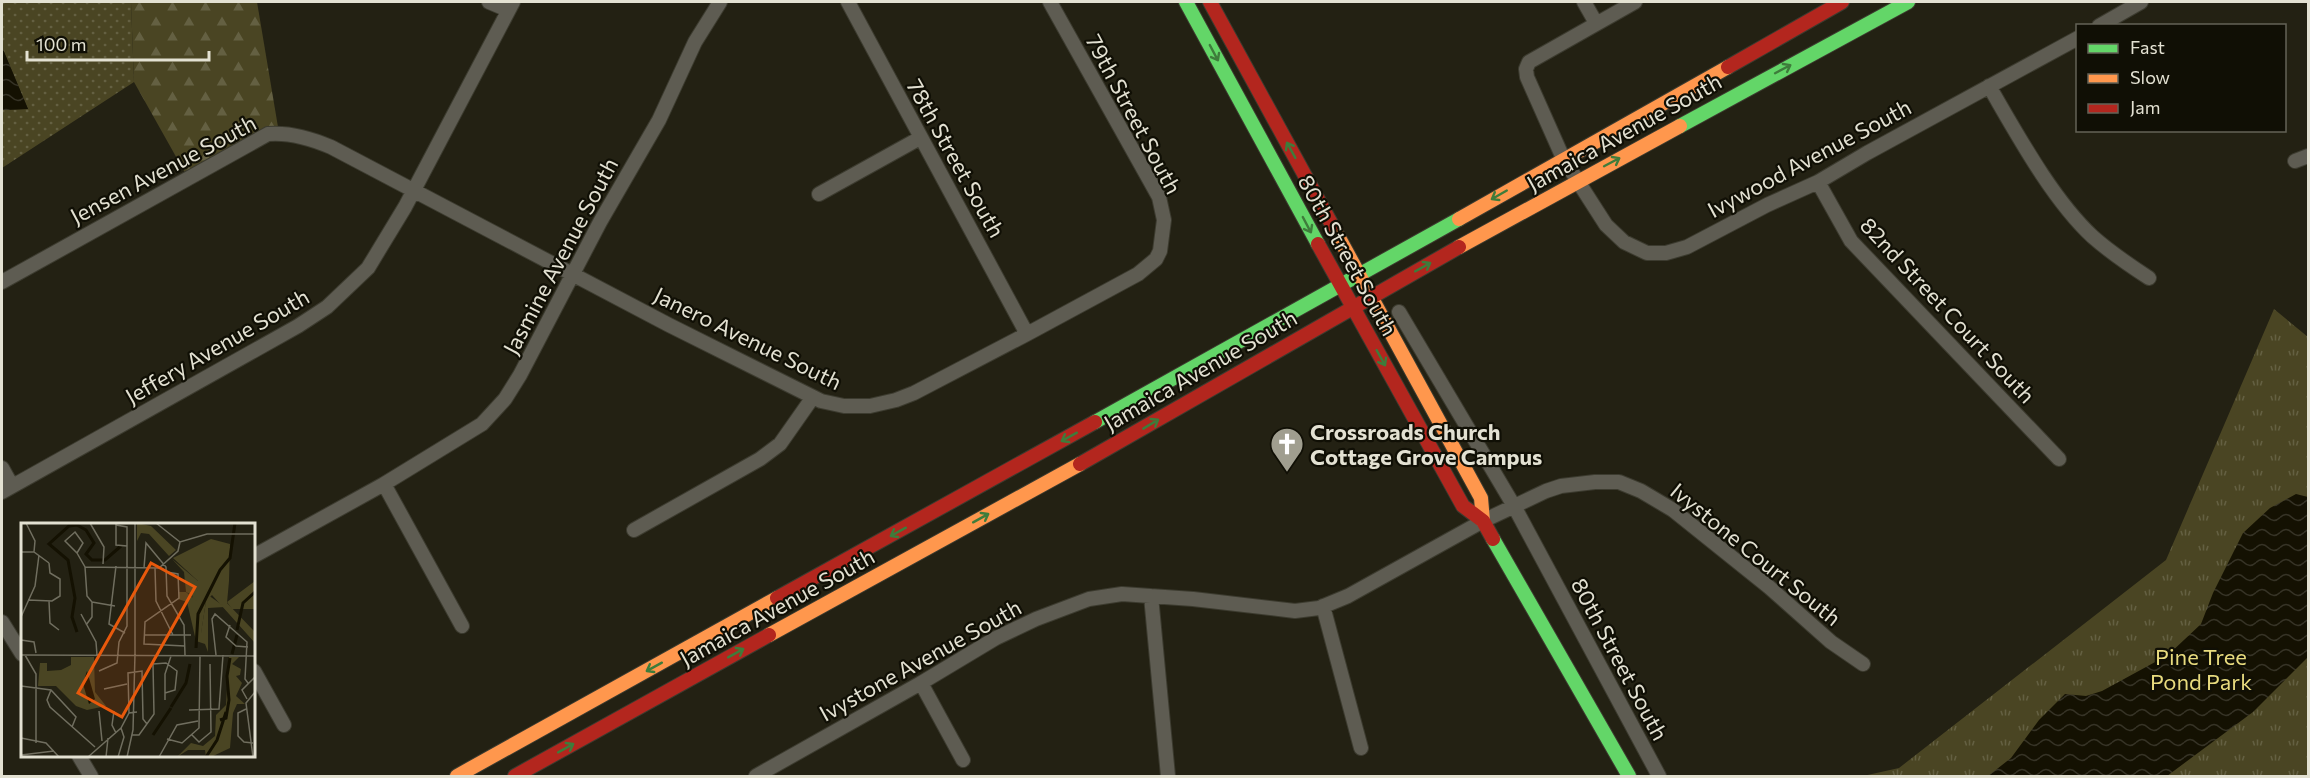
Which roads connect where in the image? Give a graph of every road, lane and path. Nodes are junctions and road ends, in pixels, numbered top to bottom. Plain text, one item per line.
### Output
1 (489, 2) edge
2 (720, 2) edge
3 (848, 2) edge
4 (1050, 2) edge
5 (1186, 2) edge
6 (1210, 2) edge
7 (1584, 2) edge
8 (1635, 2) edge
9 (1842, 2) edge
10 (1908, 2) edge
11 (2141, 2) edge
12 (510, 6) edge
13 (1596, 23) junction
14 (2102, 24) edge
15 (2076, 39) edge
16 (1989, 86) junction
17 (920, 138) junction
18 (2308, 156) edge
19 (1563, 158) junction
20 (2295, 161) dead end
21 (1577, 181) junction
22 (1818, 182) junction
23 (414, 190) junction
24 (819, 194) dead end
25 (1160, 251) joint
26 (573, 273) junction
27 (1360, 275) junction
28 (2148, 278) dead end
29 (2, 282) edge
30 (1340, 286) junction
31 (1372, 295) junction
32 (1352, 307) junction
33 (1399, 312) dead end
34 (1027, 334) junction
35 (813, 397) junction
36 (2059, 459) dead end
37 (2, 468) edge
38 (384, 484) junction
39 (7, 489) edge
40 (1514, 506) junction
41 (1483, 521) junction
42 (634, 530) dead end
43 (255, 555) edge
44 (1152, 596) junction
45 (1323, 606) junction
46 (2, 622) edge
47 (462, 626) dead end
48 (21, 652) edge
49 (1863, 664) dead end
50 (255, 673) edge
51 (921, 683) junction
52 (284, 725) dead end
53 (1361, 748) dead end
54 (80, 757) edge
55 (963, 760) dead end
56 (91, 777) edge
57 (457, 777) edge
58 (515, 777) edge
59 (756, 777) edge
60 (1168, 777) edge
61 (1629, 777) edge
62 (1659, 777) edge

1 - 12 street
2 - 26 street, Jasmine Avenue South
3 - 17 street, 78th Street South
4 - 25 street, 79th Street South
5 -> 30 main road, 80th Street South
27 -> 6 main road, 80th Street South
7 - 13 street
8 - 13 street
9 - 19 main road, Jamaica Avenue South
21 -> 10 main road, Jamaica Avenue South
11 - 14 street
12 - 23 street, Jeffery Avenue South
13 - 19 street
15 - 16 street, Ivywood Avenue South
16 - 22 street, Ivywood Avenue South
16 - 28 street
17 - 24 street
17 - 34 street, 78th Street South
18 - 20 street
19 - 21 street
19 -> 27 main road, Jamaica Avenue South
21 - 22 street, Ivywood Avenue South
31 -> 21 main road, Jamaica Avenue South
22 - 36 street, 82nd Street Court South
23 - 26 street, Janero Avenue South
23 - 29 street, Jensen Avenue South
23 - 39 street, Jeffery Avenue South
25 - 34 street, Janero Avenue South
26 - 35 street, Janero Avenue South
26 - 38 street, Jasmine Avenue South
27 - 30 main road, Jamaica Avenue South
27 - 31 main road, 80th Street South
30 - 32 main road, 80th Street South
30 -> 57 main road, Jamaica Avenue South
31 - 32 main road, Jamaica Avenue South
31 - 41 main road, 80th Street South
32 -> 41 main road, 80th Street South
58 -> 32 main road, Jamaica Avenue South
33 - 40 street, 80th Street South
34 - 35 street, Janero Avenue South
35 - 42 street
37 - 39 street
38 - 43 street, Jasmine Avenue South
38 - 47 street
40 - 41 street, Ivystone Court South
40 - 49 street, Ivystone Court South
40 - 62 street, 80th Street South
41 - 45 street, Ivystone Avenue South
41 - 61 main road, 80th Street South
44 - 45 street, Ivystone Avenue South
44 - 51 street, Ivystone Avenue South
44 - 60 street
45 - 53 street
46 - 48 street
50 - 52 street
51 - 55 street
51 - 59 street, Ivystone Avenue South
54 - 56 street

